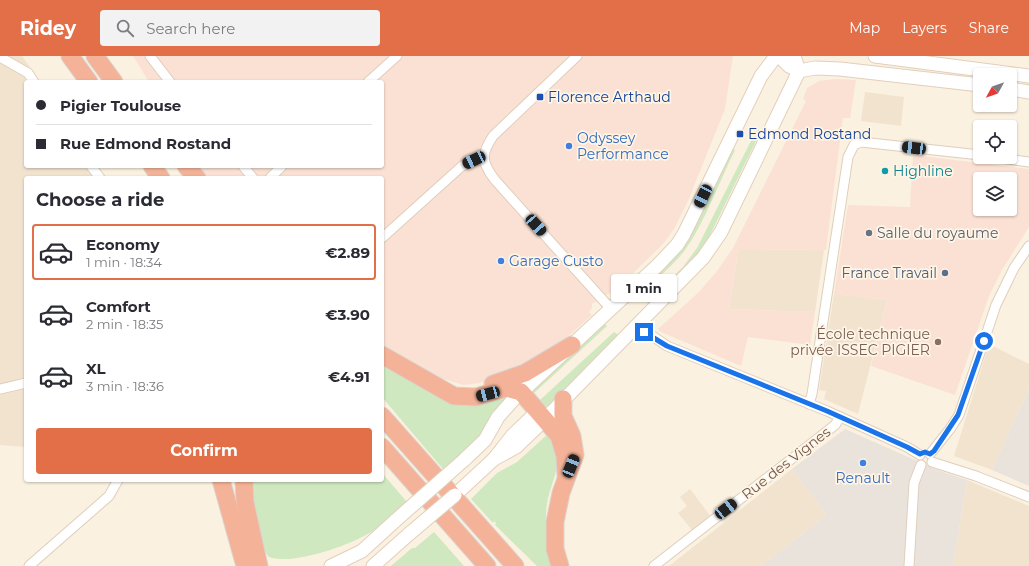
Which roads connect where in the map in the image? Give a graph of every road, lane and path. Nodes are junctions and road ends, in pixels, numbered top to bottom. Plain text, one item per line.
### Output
1 (70, 56) edge
2 (95, 56) edge
3 (150, 56) edge
4 (397, 56) edge
5 (577, 56) edge
6 (776, 56) edge
7 (779, 56) edge
8 (794, 56) edge
9 (875, 56) edge
10 (0, 57) edge
11 (799, 71) junction
12 (1029, 76) edge
13 (33, 80) edge
14 (88, 80) edge
15 (113, 80) edge
16 (168, 80) edge
17 (370, 80) edge
18 (973, 85) edge
19 (1017, 90) edge
20 (1029, 92) edge
21 (973, 154) edge
22 (484, 159) junction
23 (1017, 160) edge
24 (1029, 162) edge
25 (188, 168) edge
26 (244, 168) edge
27 (280, 168) edge
28 (195, 176) edge
29 (251, 176) edge
30 (272, 176) edge
31 (384, 236) edge
32 (1029, 246) edge
33 (611, 309) junction
34 (638, 326) junction
35 (572, 345) junction
36 (384, 356) edge
37 (24, 383) edge
38 (0, 389) edge
39 (446, 391) junction
40 (521, 392) junction
41 (563, 399) junction
42 (809, 404) junction
43 (542, 415) junction
44 (840, 417) junction
45 (384, 418) edge
46 (384, 449) edge
47 (920, 454) junction
48 (931, 458) junction
49 (921, 465) junction
50 (384, 467) edge
51 (566, 476) junction
52 (117, 482) edge
53 (222, 482) edge
54 (244, 482) edge
55 (1029, 497) edge
56 (233, 527) junction
57 (253, 540) junction
58 (29, 566) edge
59 (234, 566) edge
60 (245, 566) edge
61 (259, 566) edge
62 (273, 566) edge
63 (331, 566) edge
64 (373, 566) edge
65 (475, 566) edge
66 (487, 566) edge
67 (515, 566) edge
68 (560, 566) edge
69 (654, 566) edge
70 (909, 566) edge

1 - 14 highway
2 - 15 highway
3 - 16 street
4 - 17 street
5 - 22 street
6 - 33 main road
7 - 11 main road
8 - 11 main road
9 - 12 main road
10 - 13 street
11 - 18 main road
11 - 34 main road
19 - 20 main road
21 - 42 street
22 - 31 street
22 - 33 street
23 - 24 street
25 - 28 highway
26 - 29 street
27 - 30 street
32 - 48 street
33 - 35 main road
34 - 41 main road
34 - 42 street
35 - 39 highway
35 - 40 main road
36 - 39 highway
37 - 38 street
39 - 40 highway
40 - 43 highway
40 - 63 main road, bridge
41 - 43 main road
41 - 51 highway
42 - 44 street
43 - 51 highway
43 - 64 main road, bridge
44 - 47 street
44 - 69 street, Rue des Vignes
45 - 67 highway
46 - 66 highway
47 - 48 street
47 - 49 street
48 - 49 street
48 - 55 street
49 - 70 street
50 - 65 highway
51 - 68 highway
52 - 58 street
53 - 56 highway
54 - 57 highway
56 - 59 highway
56 - 60 highway
57 - 61 highway
57 - 62 highway

